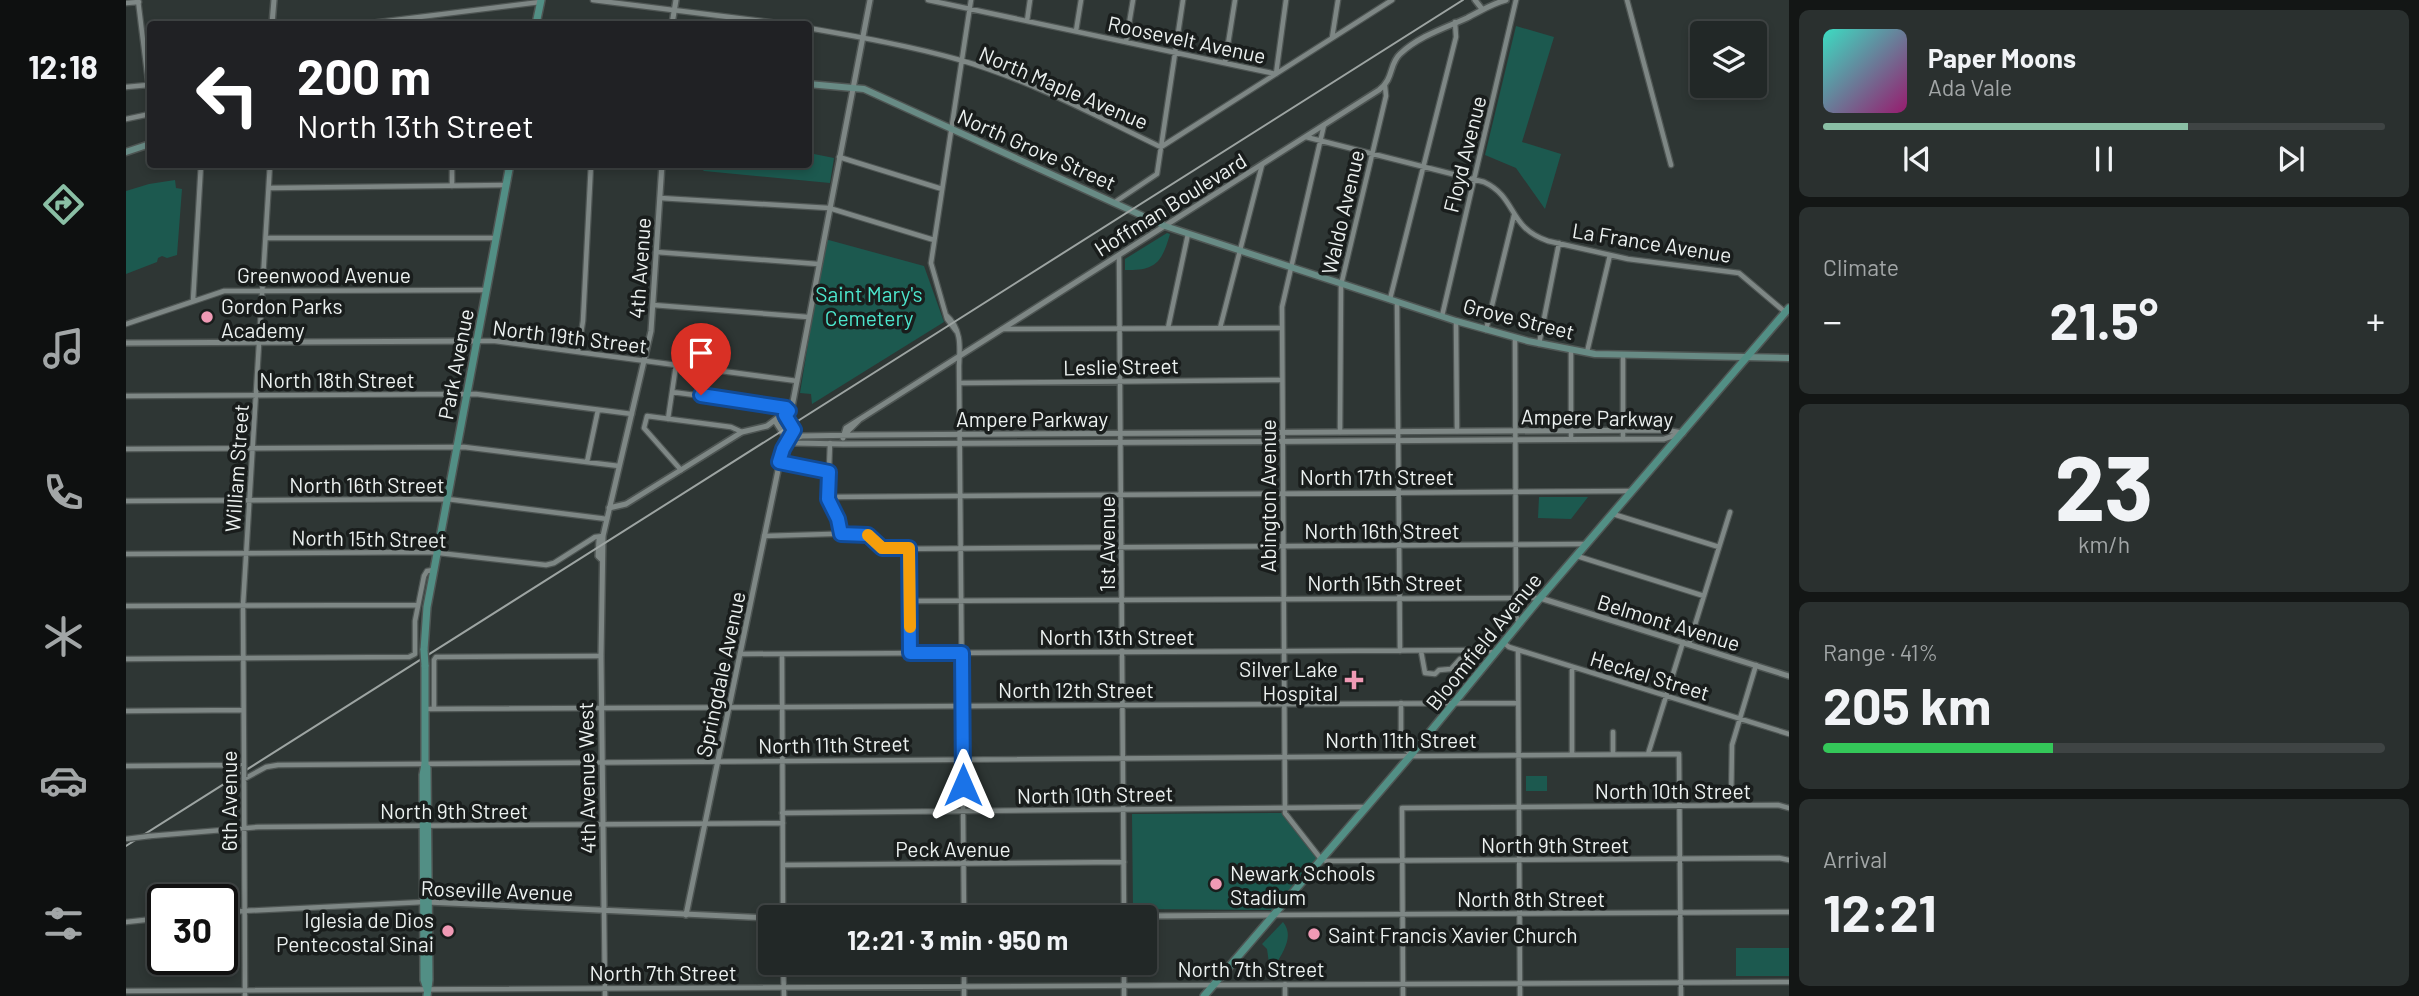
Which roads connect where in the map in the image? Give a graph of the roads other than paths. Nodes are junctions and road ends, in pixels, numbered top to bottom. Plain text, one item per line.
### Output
1 (274, 0) edge
2 (593, 0) edge
3 (676, 0) edge
4 (870, 0) edge
5 (928, 0) edge
6 (971, 0) edge
7 (1030, 0) edge
8 (1081, 0) edge
9 (1133, 0) edge
10 (1183, 0) edge
11 (1235, 0) edge
12 (1286, 0) edge
13 (1338, 0) edge
14 (1392, 0) edge
15 (1475, 0) edge
16 (1506, 0) edge
17 (1516, 0) edge
18 (1627, 0) edge
19 (139, 1) edge
20 (541, 1) edge
21 (126, 3) edge
22 (969, 9) junction
23 (1482, 9) junction
24 (673, 10) junction
25 (272, 21) edge
26 (386, 21) edge
27 (537, 21) edge
28 (672, 21) edge
29 (761, 21) edge
30 (1027, 21) junction
31 (1455, 22) junction
32 (812, 30) edge
33 (1076, 32) junction
34 (863, 38) junction
35 (1331, 39) junction
36 (1126, 42) junction
37 (147, 52) edge
38 (1174, 52) junction
39 (961, 60) junction
40 (1225, 63) junction
41 (1276, 74) junction
42 (812, 84) edge
43 (147, 85) edge
44 (1385, 86) junction
45 (126, 87) edge
46 (854, 87) junction
47 (147, 115) edge
48 (126, 119) edge
49 (1324, 125) junction
50 (951, 130) junction
51 (1306, 136) junction
52 (1320, 140) junction
53 (147, 145) edge
54 (1161, 147) junction
55 (126, 152) edge
56 (1372, 154) junction
57 (839, 157) junction
58 (1262, 165) junction
59 (1671, 165) dead end
60 (1424, 167) junction
61 (201, 168) edge
62 (270, 168) edge
63 (452, 168) edge
64 (509, 168) edge
65 (591, 168) edge
66 (662, 168) edge
67 (1474, 179) junction
68 (506, 185) junction
69 (452, 186) junction
70 (269, 188) junction
71 (942, 189) junction
72 (660, 198) junction
73 (1115, 202) junction
74 (829, 208) junction
75 (1514, 215) junction
76 (1165, 226) junction
77 (1188, 234) junction
78 (267, 238) junction
79 (496, 238) junction
80 (934, 240) junction
81 (1559, 243) junction
82 (1240, 251) junction
83 (656, 252) junction
84 (1119, 255) junction
85 (1251, 255) joint
86 (1610, 255) junction
87 (818, 264) junction
88 (1291, 269) junction
89 (1341, 285) junction
90 (263, 290) junction
91 (487, 290) junction
92 (1390, 300) junction
93 (193, 301) junction
94 (1397, 302) junction
95 (653, 305) junction
96 (1787, 310) edge
97 (1442, 316) junction
98 (808, 317) junction
99 (1456, 321) junction
100 (126, 324) edge
101 (1120, 328) junction
102 (1168, 328) junction
103 (1220, 328) junction
104 (1282, 328) junction
105 (1002, 329) junction
106 (1486, 330) junction
107 (1515, 338) junction
108 (477, 341) junction
109 (260, 342) junction
110 (127, 343) edge
111 (1539, 344) junction
112 (1570, 350) junction
113 (578, 352) junction
114 (1587, 353) junction
115 (960, 356) junction
116 (1623, 356) junction
117 (1748, 357) junction
118 (1789, 358) edge
119 (644, 361) junction
120 (676, 365) junction
121 (1282, 380) junction
122 (797, 381) junction
123 (1120, 381) junction
124 (960, 383) junction
125 (672, 391) junction
126 (467, 394) junction
127 (256, 395) junction
128 (126, 396) edge
129 (598, 410) junction
130 (787, 413) junction
131 (632, 414) junction
132 (861, 418) junction
133 (668, 419) junction
134 (775, 421) junction
135 (857, 424) junction
136 (794, 429) junction
137 (1571, 430) junction
138 (1623, 430) junction
139 (1398, 431) junction
140 (1457, 431) junction
141 (1516, 431) junction
142 (742, 432) junction
143 (1282, 432) junction
144 (1340, 432) junction
145 (1121, 433) junction
146 (1683, 433) junction
147 (960, 434) junction
148 (862, 435) junction
149 (802, 436) junction
150 (843, 436) junction
151 (1571, 439) junction
152 (1623, 439) junction
153 (1399, 440) junction
154 (1516, 440) junction
155 (788, 441) junction
156 (1282, 441) junction
157 (1121, 442) junction
158 (830, 443) junction
159 (960, 443) junction
160 (843, 444) junction
161 (457, 446) junction
162 (253, 448) junction
163 (126, 449) edge
164 (587, 462) junction
165 (779, 462) junction
166 (619, 467) junction
167 (681, 470) junction
168 (829, 472) junction
169 (1399, 491) junction
170 (1633, 491) junction
171 (1282, 492) junction
172 (1516, 492) junction
173 (1121, 494) junction
174 (828, 496) junction
175 (961, 496) junction
176 (447, 499) junction
177 (249, 500) junction
178 (126, 501) edge
179 (609, 508) junction
180 (1730, 512) dead end
181 (1613, 514) junction
182 (607, 519) junction
183 (841, 534) junction
184 (603, 536) junction
185 (764, 536) junction
186 (1587, 544) junction
187 (1399, 545) junction
188 (1516, 545) junction
189 (1283, 546) junction
190 (1122, 547) junction
191 (1719, 547) junction
192 (909, 548) junction
193 (961, 548) junction
194 (438, 552) junction
195 (246, 553) junction
196 (126, 554) edge
197 (1577, 556) junction
198 (601, 559) joint
199 (434, 570) junction
200 (1704, 596) junction
201 (1516, 597) junction
202 (1400, 598) junction
203 (1540, 598) junction
204 (1283, 599) junction
205 (962, 600) junction
206 (1122, 600) junction
207 (910, 601) junction
208 (418, 605) junction
209 (126, 606) edge
210 (243, 606) junction
211 (1519, 624) junction
212 (1503, 643) junction
213 (1686, 643) junction
214 (1421, 650) junction
215 (1466, 650) junction
216 (1518, 650) junction
217 (1283, 651) junction
218 (1400, 651) junction
219 (1122, 652) junction
220 (910, 653) junction
221 (962, 653) junction
222 (1495, 653) junction
223 (740, 654) junction
224 (782, 654) junction
225 (601, 656) junction
226 (243, 658) junction
227 (126, 659) edge
228 (1756, 665) junction
229 (1572, 667) junction
230 (1789, 676) edge
231 (1666, 696) junction
232 (1401, 703) junction
233 (1455, 703) junction
234 (1518, 703) junction
235 (1283, 704) junction
236 (1123, 705) junction
237 (962, 706) junction
238 (729, 707) junction
239 (782, 707) junction
240 (601, 708) junction
241 (429, 709) junction
242 (243, 710) junction
243 (126, 711) edge
244 (1740, 719) junction
245 (1613, 732) dead end
246 (1789, 734) edge
247 (1518, 754) junction
248 (1572, 754) junction
249 (1613, 754) junction
250 (1648, 754) junction
251 (1411, 755) junction
252 (1283, 756) junction
253 (963, 758) junction
254 (1123, 758) junction
255 (782, 760) junction
256 (718, 761) junction
257 (602, 762) junction
258 (425, 764) junction
259 (244, 765) junction
260 (126, 766) edge
261 (244, 778) junction
262 (1680, 806) junction
263 (1731, 806) junction
264 (1366, 807) junction
265 (1519, 807) junction
266 (1284, 808) junction
267 (1789, 808) edge
268 (1123, 810) junction
269 (963, 811) junction
270 (782, 813) junction
271 (783, 823) junction
272 (603, 824) junction
273 (704, 824) junction
274 (426, 826) junction
275 (244, 828) junction
276 (126, 839) edge
277 (1321, 859) junction
278 (1680, 859) junction
279 (1519, 860) junction
280 (1789, 860) edge
281 (1402, 861) junction
282 (1124, 862) junction
283 (963, 863) junction
284 (783, 865) junction
285 (426, 902) junction
286 (783, 905) edge
287 (964, 905) edge
288 (1124, 905) edge
289 (245, 910) junction
290 (238, 911) edge
291 (604, 911) junction
292 (1681, 912) junction
293 (1789, 912) edge
294 (1520, 914) junction
295 (685, 915) junction
296 (1274, 915) junction
297 (1402, 915) junction
298 (1157, 917) edge
299 (758, 918) edge
300 (147, 920) edge
301 (126, 922) edge
302 (784, 975) edge
303 (964, 975) edge
304 (1124, 975) edge
305 (1681, 982) junction
306 (1789, 982) edge
307 (1520, 983) junction
308 (1215, 984) junction
309 (1285, 984) junction
310 (1403, 984) junction
311 (1124, 985) junction
312 (964, 986) junction
313 (784, 987) junction
314 (605, 988) junction
315 (126, 991) edge
316 (427, 992) edge
317 (245, 993) edge
318 (605, 996) edge
319 (784, 996) edge
320 (964, 996) edge
321 (1124, 996) edge
322 (1205, 996) edge
323 (1285, 996) edge
324 (1403, 996) edge
325 (1520, 996) edge
326 (1681, 996) edge

1 - 25 street
2 - 24 street
3 - 24 street
4 - 34 street
5 - 22 street, Roosevelt Avenue
6 - 22 street
7 - 30 street
8 - 33 street
9 - 36 street
10 - 38 street
11 - 40 street
12 - 41 street
13 - 35 street
14 - 35 street, North Maple Avenue
15 - 23 street
16 - 23 street
17 - 67 street, Floyd Avenue
18 - 59 street
19 - 21 street
19 - 37 street
20 - 26 street
20 - 27 main road
22 - 30 street, Roosevelt Avenue
22 - 39 street
23 - 31 street
24 - 28 street
24 - 29 street
30 - 33 street, Roosevelt Avenue
31 - 44 street
31 - 60 street
32 - 34 street, North Maple Avenue
33 - 36 street, Roosevelt Avenue
34 - 39 street, North Maple Avenue
34 - 46 street
35 - 41 street, North Maple Avenue
36 - 38 street, Roosevelt Avenue
38 - 40 street, Roosevelt Avenue
38 - 54 street
39 - 50 street
39 - 54 street, North Maple Avenue
40 - 41 street, Roosevelt Avenue
41 - 54 street, North Maple Avenue
42 - 46 main road, North Grove Street
43 - 45 street
44 - 49 street, Hoffman Boulevard
44 - 56 street, Waldo Avenue
46 - 50 main road, North Grove Street
46 - 57 street
47 - 48 street
49 - 51 street, Hoffman Boulevard
49 - 52 street, Abington Avenue
50 - 71 street
50 - 73 main road, North Grove Street
51 - 52 street, La France Avenue
51 - 58 street, Hoffman Boulevard
52 - 56 street, La France Avenue
52 - 88 street, Abington Avenue
53 - 55 main road
54 - 73 street
56 - 60 street, La France Avenue
56 - 89 street, Waldo Avenue
57 - 71 street
57 - 74 street
58 - 76 street, Hoffman Boulevard
58 - 82 street
60 - 67 street, La France Avenue
60 - 92 street
61 - 93 street
62 - 70 street, William Street
63 - 69 street
64 - 68 main road, Park Avenue
65 - 113 street
66 - 72 street, 4th Avenue
67 - 75 street, La France Avenue
67 - 97 street, Floyd Avenue
68 - 69 street
68 - 79 main road, Park Avenue
69 - 70 street
70 - 78 street, William Street
71 - 80 street
72 - 74 street
72 - 83 street, 4th Avenue
73 - 76 main road, North Grove Street
74 - 80 street
74 - 87 street
75 - 81 street, La France Avenue
75 - 106 street
76 - 77 main road, North Grove Street
76 - 84 street, Hoffman Boulevard
77 - 82 main road, North Grove Street
77 - 102 street
78 - 79 street
78 - 90 street, William Street
79 - 91 main road, Park Avenue
80 - 115 street
81 - 86 street, La France Avenue
81 - 111 street
82 - 85 main road, North Grove Street
82 - 103 street
83 - 87 street
83 - 95 street, 4th Avenue
84 - 101 street, 1st Avenue
84 - 105 street, Hoffman Boulevard
85 - 88 main road, Grove Street
86 - 96 street, La France Avenue
86 - 114 street
87 - 98 street
88 - 89 main road, Grove Street
88 - 104 street, Abington Avenue
89 - 92 main road, Grove Street
89 - 144 street, Waldo Avenue
90 - 91 street, Greenwood Avenue
90 - 93 street, Greenwood Avenue
90 - 109 street, William Street
91 - 108 main road, Park Avenue
92 - 94 main road, Grove Street
93 - 100 street, Greenwood Avenue
94 - 97 main road, Grove Street
94 - 139 street
95 - 98 street
95 - 119 street, 4th Avenue
96 - 117 main road, Bloomfield Avenue
97 - 99 main road, Grove Street
98 - 122 street
99 - 106 main road, Grove Street
99 - 140 street
101 - 102 street
101 - 105 street
101 - 123 street, 1st Avenue
102 - 103 street
103 - 104 street
104 - 121 street, Abington Avenue
105 - 115 street, Hoffman Boulevard
106 - 107 main road, Grove Street
107 - 111 main road, Grove Street
107 - 141 street
108 - 109 street, North 19th Street
108 - 113 street, North 19th Street
108 - 126 main road, Park Avenue
109 - 110 street, North 19th Street
109 - 127 street, William Street
111 - 112 main road, Grove Street
112 - 114 main road, Grove Street
112 - 137 street
113 - 119 street, North 19th Street
114 - 116 main road, Grove Street
115 - 124 street
115 - 132 street, Hoffman Boulevard
116 - 117 main road, Grove Street
116 - 138 street
117 - 118 main road, Grove Street
117 - 146 main road, Bloomfield Avenue
119 - 120 street, North 19th Street
119 - 131 street, 4th Avenue
120 - 122 street, North 19th Street
120 - 125 street
121 - 123 street, Leslie Street
121 - 143 street, Abington Avenue
122 - 130 street
123 - 124 street, Leslie Street
123 - 145 street, 1st Avenue
124 - 147 street
125 - 130 street
125 - 133 street
126 - 127 street, North 18th Street
126 - 129 street, North 18th Street
126 - 161 main road, Park Avenue
127 - 128 street, North 18th Street
127 - 162 street, William Street
129 - 131 street, North 18th Street
129 - 164 street
130 - 134 street
130 - 136 street
131 - 166 street, 4th Avenue
132 - 135 street, Hoffman Boulevard
132 - 150 street, Hoffman Boulevard
133 - 142 street
133 - 167 street
134 - 142 street
134 - 155 street
135 - 148 street
135 - 150 street, Hoffman Boulevard
136 - 149 street
136 - 155 street, Springdale Avenue
137 - 138 street, Ampere Parkway
137 - 141 street, Ampere Parkway
137 - 151 street
138 - 146 street, Ampere Parkway
138 - 152 street
139 - 140 street, Ampere Parkway
139 - 144 street, Ampere Parkway
139 - 153 street
140 - 141 street, Ampere Parkway
141 - 154 street
142 - 167 street
143 - 144 street, Ampere Parkway
143 - 145 street, Ampere Parkway
143 - 156 street, Abington Avenue
145 - 147 street, Ampere Parkway
145 - 157 street, 1st Avenue
146 - 152 street, Ampere Parkway
146 - 170 main road, Bloomfield Avenue
147 - 148 street, Ampere Parkway
147 - 159 street
148 - 150 street, Ampere Parkway
149 - 150 street, Ampere Parkway
149 - 155 street, Ampere Parkway
150 - 160 street
151 - 152 street, Ampere Parkway
151 - 154 street, Ampere Parkway
153 - 154 street, Ampere Parkway
153 - 156 street, Ampere Parkway
153 - 169 street
154 - 172 street
155 - 158 street, Ampere Parkway
155 - 165 street, Springdale Avenue
156 - 157 street, Ampere Parkway
156 - 171 street, Abington Avenue
157 - 159 street, Ampere Parkway
157 - 173 street, 1st Avenue
158 - 160 street, Ampere Parkway
158 - 168 street
159 - 160 street, Ampere Parkway
159 - 175 street
161 - 162 street
161 - 164 street
161 - 176 main road, Park Avenue
162 - 163 street
162 - 177 street, William Street
164 - 166 street
165 - 168 street
165 - 185 street, Springdale Avenue
166 - 179 street, 4th Avenue
167 - 179 street
168 - 174 street
169 - 171 street, North 17th Street
169 - 172 street, North 17th Street
169 - 187 street
170 - 172 street, North 17th Street
170 - 181 main road, Bloomfield Avenue
171 - 173 street, North 17th Street
171 - 189 street, Abington Avenue
172 - 188 street
173 - 175 street, North 17th Street
173 - 190 street, 1st Avenue
174 - 175 street, North 17th Street
174 - 183 street
175 - 193 street
176 - 177 street, North 16th Street
176 - 182 street, North 16th Street
176 - 194 main road, Park Avenue
177 - 178 street, North 16th Street
177 - 195 street, William Street
179 - 182 street, 4th Avenue
180 - 191 street
181 - 186 main road, Bloomfield Avenue
181 - 191 street
182 - 184 street, 4th Avenue
183 - 185 street, North 16th Street
183 - 192 street, North 16th Street
184 - 194 street, North 15th Street
184 - 198 street, 4th Avenue
185 - 223 street, Springdale Avenue
186 - 188 street, North 16th Street
186 - 197 main road, Bloomfield Avenue
187 - 188 street, North 16th Street
187 - 189 street, North 16th Street
187 - 202 street
188 - 201 street
189 - 190 street, North 16th Street
189 - 204 street, Abington Avenue
190 - 193 street, North 16th Street
190 - 206 street, 1st Avenue
191 - 200 street
192 - 193 street, North 16th Street
192 - 207 street
193 - 205 street
194 - 195 street, North 15th Street
194 - 199 main road, Park Avenue
195 - 196 street, North 15th Street
195 - 210 street, William Street
197 - 200 street
197 - 203 main road, Bloomfield Avenue
198 - 225 street, 4th Avenue West
199 - 208 street, Park Avenue
199 - 241 main road, Park Avenue, bridge
200 - 213 street
201 - 202 street, North 15th Street
201 - 203 street, North 15th Street
201 - 211 street
202 - 204 street, North 15th Street
202 - 218 street
203 - 211 main road, Bloomfield Avenue
203 - 213 street, Belmont Avenue
204 - 206 street, North 15th Street
204 - 217 street, Abington Avenue
205 - 206 street, North 15th Street
205 - 207 street, North 15th Street
205 - 221 street
206 - 219 street, 1st Avenue
207 - 220 street
208 - 210 street
208 - 226 street, Park Avenue
209 - 210 street
210 - 226 street, 6th Avenue
211 - 212 main road, Bloomfield Avenue
212 - 216 street, Heckel Street
212 - 222 main road, Bloomfield Avenue
213 - 228 street, Belmont Avenue
213 - 231 street
214 - 215 street, North 13th Street
214 - 215 street
214 - 218 street, North 13th Street
215 - 222 street, North 13th Street
216 - 229 street, Heckel Street
216 - 234 street
217 - 218 street, North 13th Street
217 - 219 street, North 13th Street
217 - 235 street, Abington Avenue
219 - 221 street, North 13th Street
219 - 236 street, 1st Avenue
220 - 221 street, North 13th Street
220 - 224 street, North 13th Street
221 - 237 street
222 - 233 main road, Bloomfield Avenue
223 - 224 street, North 13th Street
223 - 238 street, Springdale Avenue
224 - 239 street
225 - 240 street, 4th Avenue West
225 - 241 street
226 - 227 street
226 - 242 street, 6th Avenue
228 - 230 street, Belmont Avenue
228 - 244 street
229 - 231 street, Heckel Street
229 - 248 street
231 - 244 street, Heckel Street
231 - 250 street
232 - 233 street, North 12th Street
232 - 235 street, North 12th Street
232 - 251 street
233 - 234 street, North 12th Street
233 - 251 main road, Bloomfield Avenue
234 - 247 street
235 - 236 street, North 12th Street
235 - 252 street, Abington Avenue
236 - 237 street, North 12th Street
236 - 254 street, 1st Avenue
237 - 239 street, North 12th Street
237 - 253 street
238 - 239 street, North 12th Street
238 - 240 street, North 12th Street
238 - 256 street, Springdale Avenue
239 - 255 street
240 - 241 street, North 12th Street
240 - 257 street, 4th Avenue West
241 - 258 main road, Park Avenue
242 - 243 street
242 - 259 street, 6th Avenue
244 - 246 street, Heckel Street
244 - 263 street
245 - 249 street
247 - 248 street, North 11th Street
247 - 251 street, North 11th Street
247 - 265 street
248 - 249 street, North 11th Street
249 - 250 street, North 11th Street
250 - 262 street, North 11th Street
251 - 252 street, North 11th Street
251 - 264 main road, Bloomfield Avenue
252 - 254 street, North 11th Street
252 - 266 street, Abington Avenue
253 - 254 street, North 11th Street
253 - 255 street, North 11th Street
253 - 269 street
254 - 268 street, 1st Avenue
255 - 256 street, North 11th Street
255 - 270 street
256 - 257 street, North 11th Street
256 - 273 street, Springdale Avenue
257 - 258 street, North 11th Street
257 - 272 street, 4th Avenue West
258 - 261 street, North 11th Street
258 - 274 main road, Park Avenue
259 - 260 street
259 - 261 street, 6th Avenue, bridge
261 - 275 street, 6th Avenue
262 - 263 street, North 10th Street
262 - 265 street, North 10th Street
262 - 278 street
263 - 267 street, North 10th Street
264 - 266 street, North 10th Street
264 - 277 main road, Bloomfield Avenue
265 - 279 street
265 - 281 street, North 10th Street
266 - 268 street, North 10th Street
266 - 277 street
268 - 269 street, North 10th Street
268 - 282 street, 1st Avenue
269 - 270 street, North 10th Street
269 - 283 street
270 - 271 street
271 - 273 street, North 9th Street
271 - 284 street
272 - 273 street, North 9th Street
272 - 274 street, North 9th Street
272 - 291 street, 4th Avenue West
273 - 295 street, Springdale Avenue
274 - 275 street, North 9th Street
274 - 285 main road, Park Avenue
275 - 276 street, North 9th Street, bridge
275 - 289 street, 6th Avenue
277 - 281 street, North 9th Street
277 - 296 main road, Bloomfield Avenue
278 - 279 street, North 9th Street
278 - 280 street, North 9th Street
278 - 292 street
279 - 281 street, North 9th Street
279 - 294 street
281 - 297 street
282 - 283 street, Peck Avenue
282 - 288 street, 1st Avenue
283 - 284 street, Peck Avenue
283 - 287 street
284 - 286 street
285 - 289 street, Roseville Avenue
285 - 291 street, Roseville Avenue
285 - 316 main road, Park Avenue
289 - 290 street, Roseville Avenue
289 - 317 street, 6th Avenue
291 - 295 street, Roseville Avenue
291 - 314 street, 4th Avenue West
292 - 293 street, North 8th Street
292 - 294 street, North 8th Street
292 - 305 street
294 - 297 street, North 8th Street
294 - 307 street
295 - 299 street, Roseville Avenue
296 - 297 street, North 8th Street
296 - 298 street
296 - 308 main road, Bloomfield Avenue
297 - 310 street
300 - 301 street
302 - 313 street
303 - 312 street
304 - 311 street
305 - 306 street, North 7th Street
305 - 307 street, North 7th Street
305 - 326 street
307 - 310 street, North 7th Street
307 - 325 street
308 - 309 street, North 7th Street
308 - 311 street, North 7th Street
308 - 322 main road, Bloomfield Avenue
309 - 310 street, North 7th Street
309 - 323 street
310 - 324 street
311 - 312 street, North 7th Street
311 - 321 street
312 - 313 street, North 7th Street
312 - 320 street
313 - 314 street, North 7th Street
313 - 319 street
314 - 316 street, North 7th Street
314 - 318 street, 4th Avenue West
315 - 317 street, North 7th Street
316 - 317 street, North 7th Street

